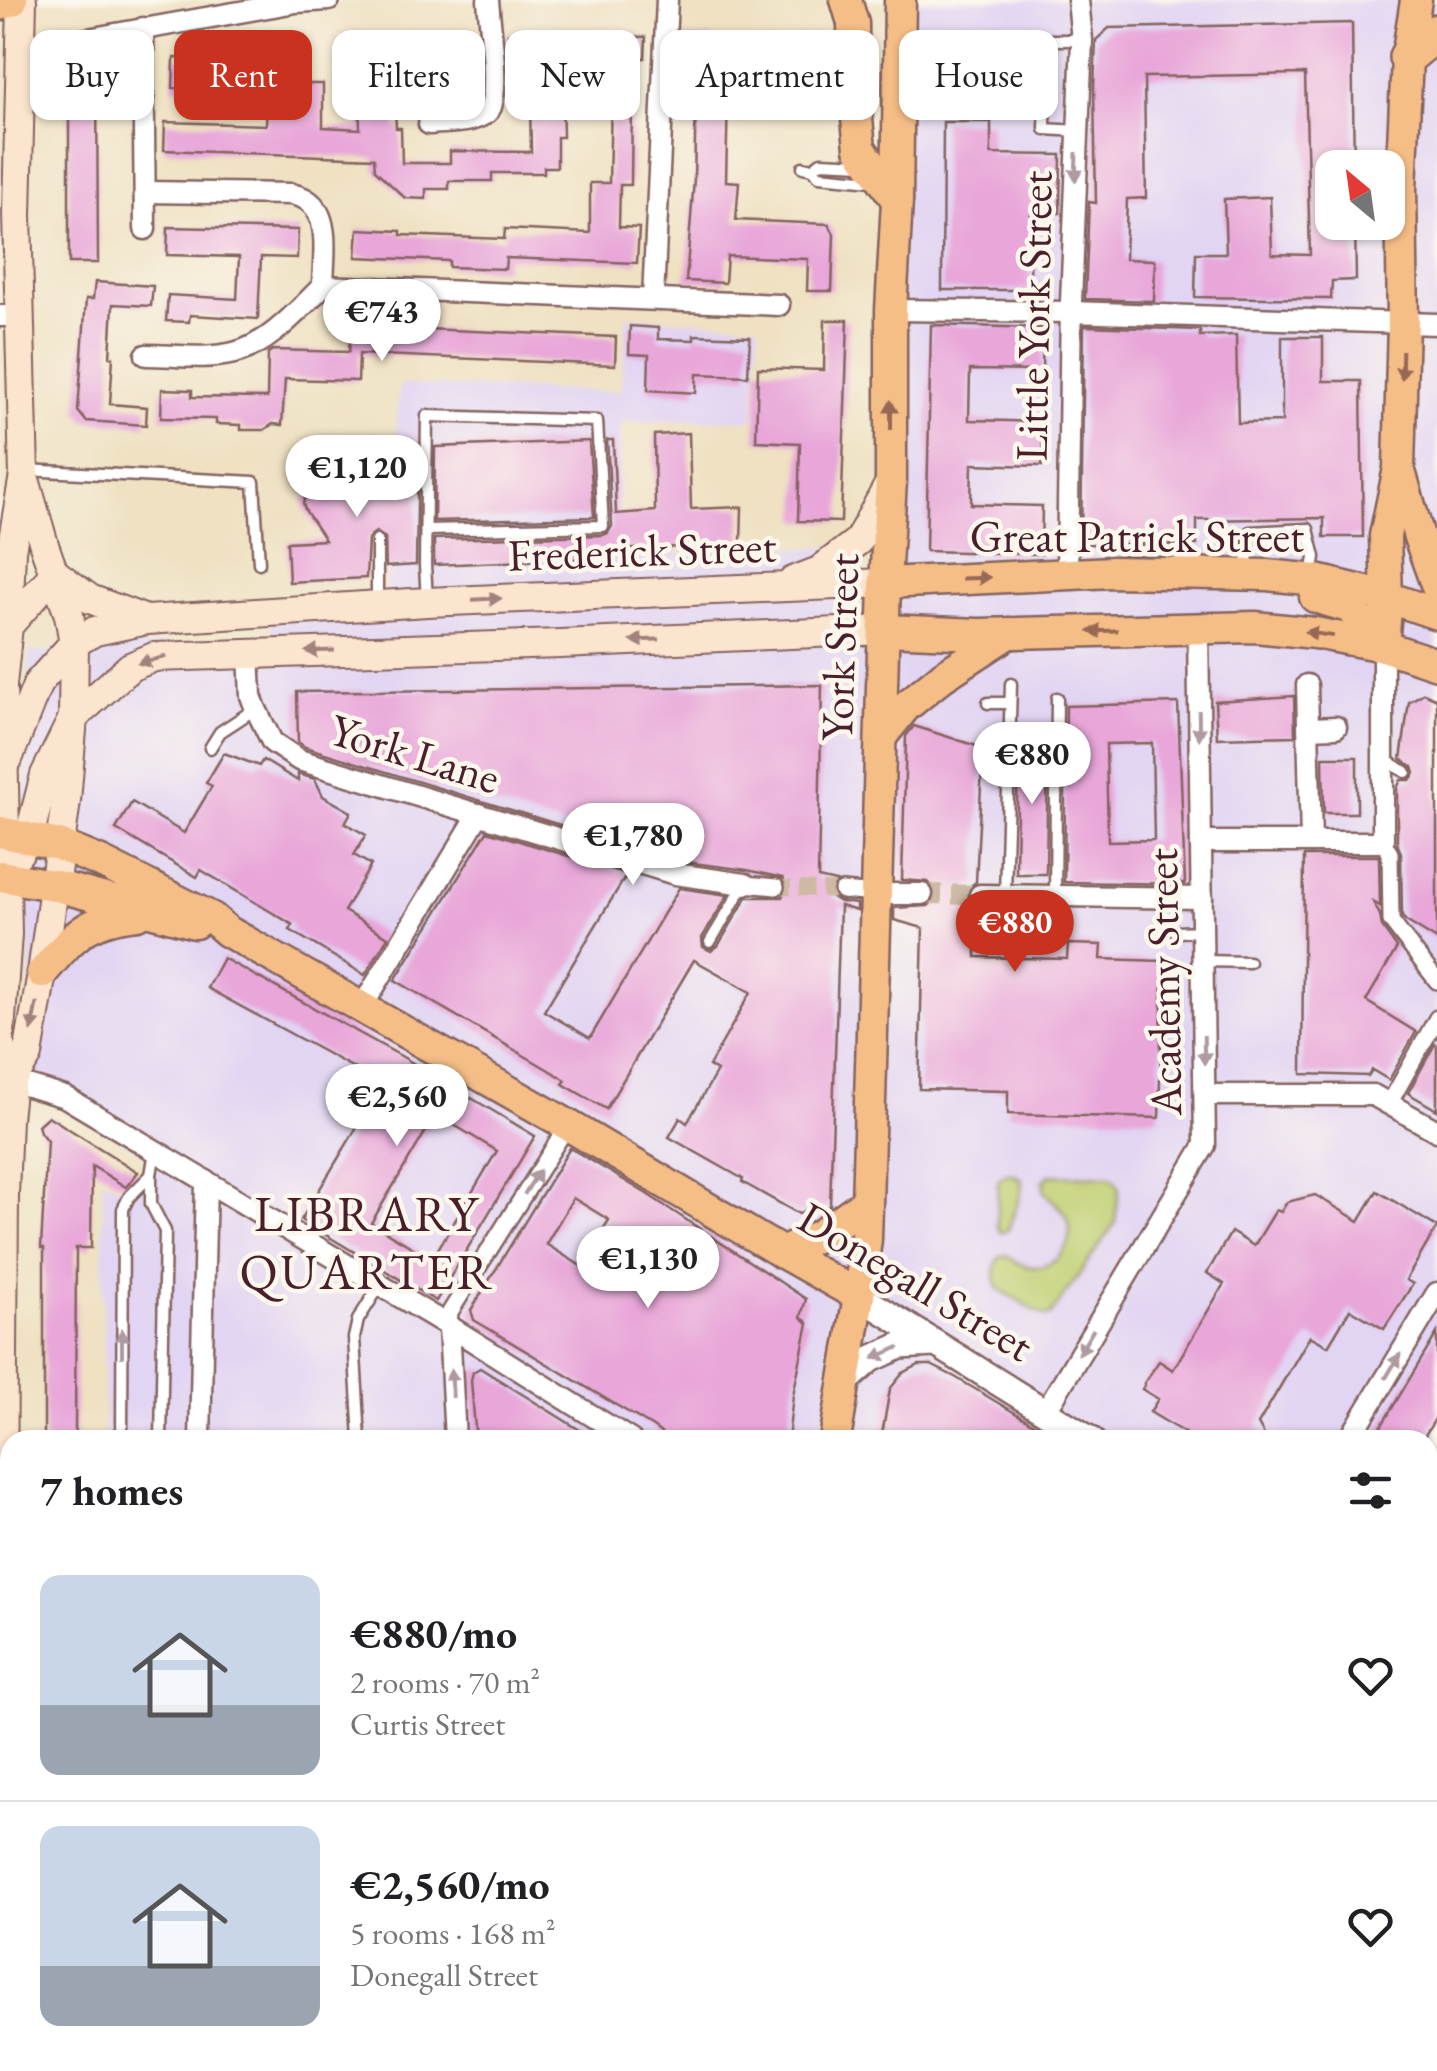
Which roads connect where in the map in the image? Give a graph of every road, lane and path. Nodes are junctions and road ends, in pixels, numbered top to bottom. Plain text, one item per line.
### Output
1 (11, 0) edge
2 (22, 0) edge
3 (329, 0) edge
4 (488, 0) edge
5 (667, 0) edge
6 (846, 0) edge
7 (900, 0) edge
8 (1078, 0) edge
9 (1416, 0) edge
10 (0, 4) edge
11 (143, 28) junction
12 (1437, 32) edge
13 (1058, 40) edge
14 (1082, 40) junction
15 (20, 51) junction
16 (1407, 57) junction
17 (1045, 120) edge
18 (429, 124) dead end
19 (1078, 131) junction
20 (887, 179) junction
21 (145, 192) junction
22 (145, 229) dead end
23 (323, 286) junction
24 (652, 298) junction
25 (778, 304) dead end
26 (891, 310) junction
27 (1071, 312) junction
28 (10, 316) edge
29 (1403, 322) junction
30 (1437, 324) edge
31 (146, 354) dead end
32 (1399, 468) junction
33 (24, 473) junction
34 (891, 481) junction
35 (427, 530) junction
36 (378, 541) dead end
37 (50, 561) junction
38 (259, 563) dead end
39 (1068, 574) junction
40 (1256, 574) junction
41 (1312, 580) junction
42 (885, 583) junction
43 (10, 584) junction
44 (777, 587) junction
45 (1437, 587) edge
46 (1387, 597) junction
47 (427, 602) junction
48 (377, 605) junction
49 (1437, 614) edge
50 (147, 620) junction
51 (4, 626) edge
52 (1198, 628) junction
53 (885, 630) junction
54 (1009, 633) junction
55 (74, 643) junction
56 (1383, 646) junction
57 (249, 653) junction
58 (1437, 664) edge
59 (1011, 684) dead end
60 (1307, 686) dead end
61 (1057, 698) dead end
62 (988, 703) dead end
63 (1010, 703) junction
64 (256, 709) junction
65 (73, 718) junction
66 (1336, 727) dead end
67 (1309, 728) junction
68 (881, 737) junction
69 (210, 748) dead end
70 (4, 769) junction
71 (1406, 772) dead end
72 (1387, 774) junction
73 (479, 814) junction
74 (11, 834) edge
75 (1201, 842) junction
76 (1311, 842) junction
77 (1382, 842) junction
78 (59, 845) junction
79 (2, 876) edge
80 (745, 884) junction
81 (53, 886) junction
82 (776, 886) tunnel mouth
83 (842, 891) tunnel mouth
84 (876, 894) junction
85 (922, 894) tunnel mouth
86 (980, 896) tunnel mouth
87 (1005, 896) junction
88 (1031, 896) junction
89 (1054, 896) junction
90 (1202, 898) junction
91 (150, 912) junction
92 (227, 931) junction
93 (1030, 931) dead end
94 (1176, 932) dead end
95 (1202, 932) junction
96 (710, 942) dead end
97 (3, 951) edge
98 (1202, 961) junction
99 (1250, 962) dead end
100 (42, 973) junction
101 (1437, 981) edge
102 (362, 1007) junction
103 (1437, 1018) edge
104 (0, 1033) edge
105 (0, 1045) edge
106 (11, 1081) junction
107 (1205, 1095) junction
108 (1389, 1104) junction
109 (3, 1119) edge
110 (568, 1124) junction
111 (1437, 1131) edge
112 (155, 1150) junction
113 (152, 1175) junction
114 (206, 1181) junction
115 (866, 1202) junction
116 (782, 1253) junction
117 (380, 1285) junction
118 (1437, 1292) edge
119 (859, 1296) junction
120 (449, 1326) junction
121 (934, 1344) junction
122 (846, 1381) junction
123 (1045, 1412) junction
124 (1, 1430) edge
125 (122, 1430) edge
126 (162, 1430) edge
127 (200, 1430) edge
128 (359, 1430) edge
129 (454, 1430) edge
130 (615, 1430) edge
131 (837, 1430) edge
132 (1075, 1430) edge
133 (1356, 1430) edge

1 - 10 highway
2 - 15 main road
3 - 11 street
4 - 18 street
5 - 24 street
6 - 20 main road
7 - 20 main road, York Street
8 - 14 street, Little York Street
9 - 16 main road
11 - 15 street
11 - 21 street
12 - 16 highway
13 - 14 lane
14 - 19 street, Little York Street
15 - 28 main road
16 - 29 main road
17 - 19 lane
19 -> 27 street, Little York Street
20 - 20 lane
20 - 26 main road, York Street
21 - 22 street
21 - 23 street
23 - 24 street
23 - 31 street
24 - 25 street
26 - 27 street
34 -> 26 main road, York Street
27 - 29 street
27 - 39 street, Little York Street
28 - 33 main road
29 - 30 street
29 -> 32 main road
32 - 45 main road
32 - 46 main road
33 - 37 main road
33 - 38 lane
33 - 43 main road
34 - 42 main road, York Street
34 - 44 main road
35 - 35 lane
35 - 47 lane
36 - 48 lane
37 - 43 main road
37 - 50 main road
37 - 51 main road
37 - 55 main road
39 - 40 main road, Great Patrick Street
42 -> 39 main road, Great Patrick Street
40 - 41 main road, Great Patrick Street
40 - 41 lane
40 - 56 main road
41 - 46 main road, Great Patrick Street
42 - 44 main road, Frederick Street
42 - 53 main road, York Street
43 - 51 main road
47 -> 44 main road, Frederick Street
46 - 49 main road, Great Patrick Street
46 - 56 main road
47 - 48 main road, Frederick Street
48 - 50 main road, Frederick Street
50 - 55 main road, Frederick Street
51 - 70 main road
52 -> 54 main road, Great Patrick Street
56 -> 52 main road, Great Patrick Street
52 -> 75 street, Academy Street
53 - 54 main road, Great Patrick Street
53 -> 57 main road, Frederick Street
53 - 68 main road, York Street
54 - 68 main road
55 - 65 main road
55 - 70 main road, Frederick Street
56 - 58 main road, Great Patrick Street
56 - 72 street
57 - 64 street, York Lane
57 -> 65 main road, Frederick Street
59 - 63 lane
60 - 67 street
61 - 89 lane
62 - 63 lane
63 - 87 lane
64 - 69 lane
64 - 73 street, York Lane
65 - 74 main road
65 - 78 main road
66 - 67 street
67 - 76 street
68 - 84 main road, York Street
70 - 74 main road
71 - 72 lane
72 - 77 street
73 - 80 street, York Lane
73 - 102 street
74 - 78 main road, Donegall Street
74 - 79 main road
75 - 76 street
75 - 90 street, Academy Street
76 - 77 street
77 - 101 street
78 - 81 main road
78 - 92 main road, Donegall Street
79 - 81 main road, Donegall Street
79 - 97 main road
80 - 82 street
80 - 96 lane
81 - 91 main road, Donegall Street
81 - 100 main road
83 - 84 street
84 - 85 street
84 - 115 main road, York Street
86 - 87 street
87 - 88 street
88 - 89 street
88 - 93 lane
89 - 90 street
90 - 95 street, Academy Street
91 - 92 main road, Donegall Street
91 - 100 main road
92 - 102 main road, Donegall Street
94 - 95 lane
95 - 98 street, Academy Street
97 - 104 main road
98 - 99 lane
98 -> 107 street, Academy Street
100 -> 106 main road
102 - 110 main road, Donegall Street
103 - 108 street
105 - 106 main road
106 - 109 main road
106 - 112 street
107 - 108 street
107 -> 123 street, Academy Street
108 - 111 street
109 - 124 main road
110 - 116 main road, Donegall Street
120 -> 110 street
112 - 113 lane
112 - 114 street
125 -> 113 lane
113 - 126 lane
114 - 117 street
114 - 127 street
115 - 116 main road
115 - 119 main road, York Street
116 - 119 main road, Donegall Street
117 - 120 street
117 - 128 lane
133 -> 118 street
119 - 121 street, Donegall Street
119 - 122 main road, York Street
129 -> 120 street
120 - 130 street
121 -> 122 street
121 - 123 street, Donegall Street
122 - 131 main road, York Street
123 - 132 street, Donegall Street

